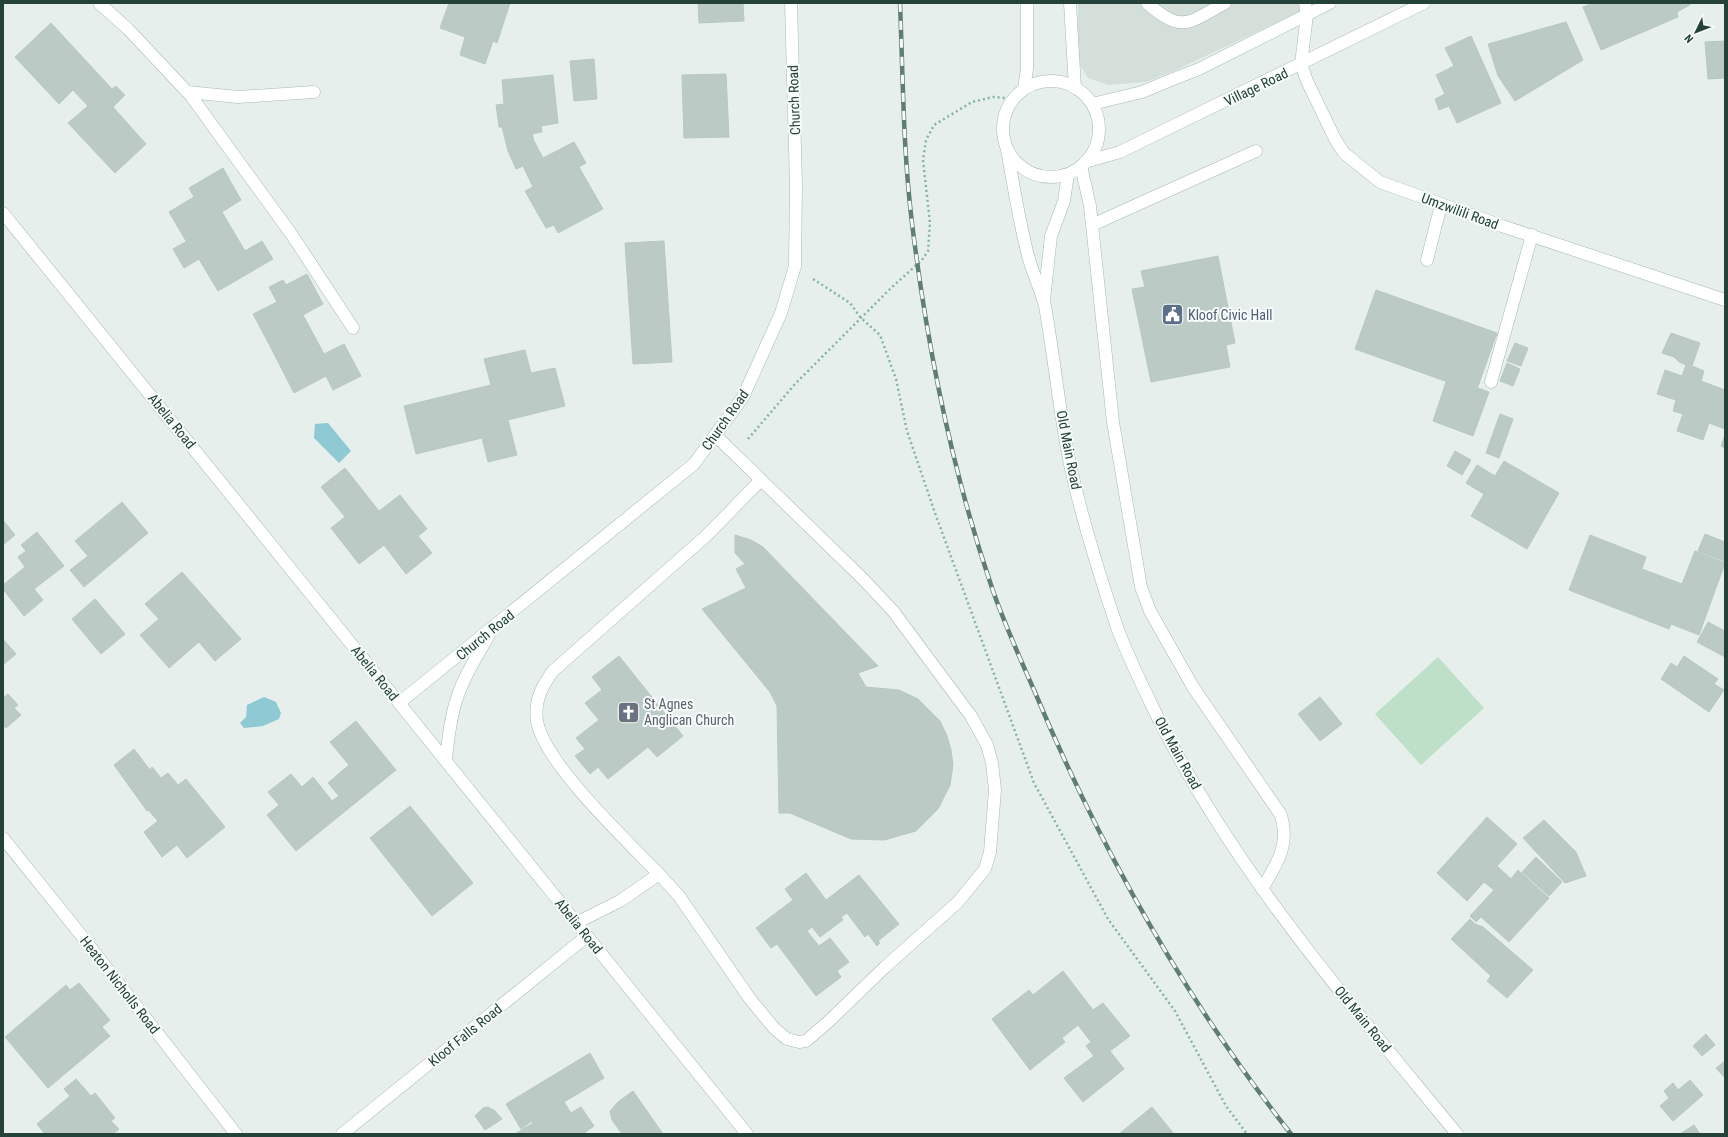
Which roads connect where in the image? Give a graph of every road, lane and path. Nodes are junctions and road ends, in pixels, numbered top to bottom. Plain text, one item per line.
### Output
1 (99, 3) edge
2 (791, 3) edge
3 (1027, 3) edge
4 (1070, 3) edge
5 (1147, 3) edge
6 (1225, 3) edge
7 (1330, 3) edge
8 (1424, 3) edge
9 (1306, 9) edge
10 (1301, 64) junction
11 (1075, 88) junction
12 (1024, 89) junction
13 (187, 92) junction
14 (314, 92) dead end
15 (1013, 98) junction
16 (1092, 104) junction
17 (1007, 150) junction
18 (1256, 151) dead end
19 (1083, 164) junction
20 (1068, 174) junction
21 (1441, 205) junction
22 (3, 213) edge
23 (1092, 225) junction
24 (1532, 235) junction
25 (1427, 260) dead end
26 (795, 266) junction
27 (1725, 300) edge
28 (1044, 303) junction
29 (861, 318) junction
30 (353, 328) dead end
31 (1491, 382) dead end
32 (716, 436) junction
33 (735, 455) junction
34 (761, 480) junction
35 (494, 628) junction
36 (399, 703) junction
37 (446, 759) junction
38 (3, 838) edge
39 (659, 874) junction
40 (1262, 889) junction
41 (576, 923) junction
42 (587, 936) junction
43 (236, 1134) edge
44 (342, 1134) edge
45 (747, 1134) edge
46 (1247, 1134) edge
47 (1457, 1134) edge

1 - 13 street
2 - 26 street, Church Road
3 - 12 street
4 - 11 street
5 - 6 street
7 - 9 street
8 - 10 street, Village Road
9 - 10 street, Umzwilili Road
9 - 16 street
10 - 19 street, Village Road
10 - 21 street, Umzwilili Road
11 - 12 street
11 - 16 street
12 - 15 street
13 - 14 street
13 - 30 street
15 - 17 street
15 - 29 path
16 - 19 street
17 - 20 street
17 - 28 street, Old Main Road
18 - 23 street
19 - 20 street
19 - 23 street
20 - 28 street, Old Main Road
21 - 24 street, Umzwilili Road
21 - 25 street
22 - 36 street, Abelia Road
23 - 40 street
24 - 27 street, Umzwilili Road
24 - 31 street
26 - 29 path
26 - 32 street, Church Road
28 - 40 street, Old Main Road
29 - 33 path
29 - 46 path
32 - 33 street
32 - 35 street, Church Road
33 - 34 street
34 - 39 street
34 - 39 street
35 - 36 street, Church Road
35 - 37 street
36 - 37 street, Abelia Road
37 - 41 street, Abelia Road
38 - 43 street, Heaton Nicholls Road
39 - 41 street
40 - 47 street, Old Main Road
41 - 42 street, Abelia Road
42 - 44 street, Kloof Falls Road
42 - 45 street, Abelia Road

